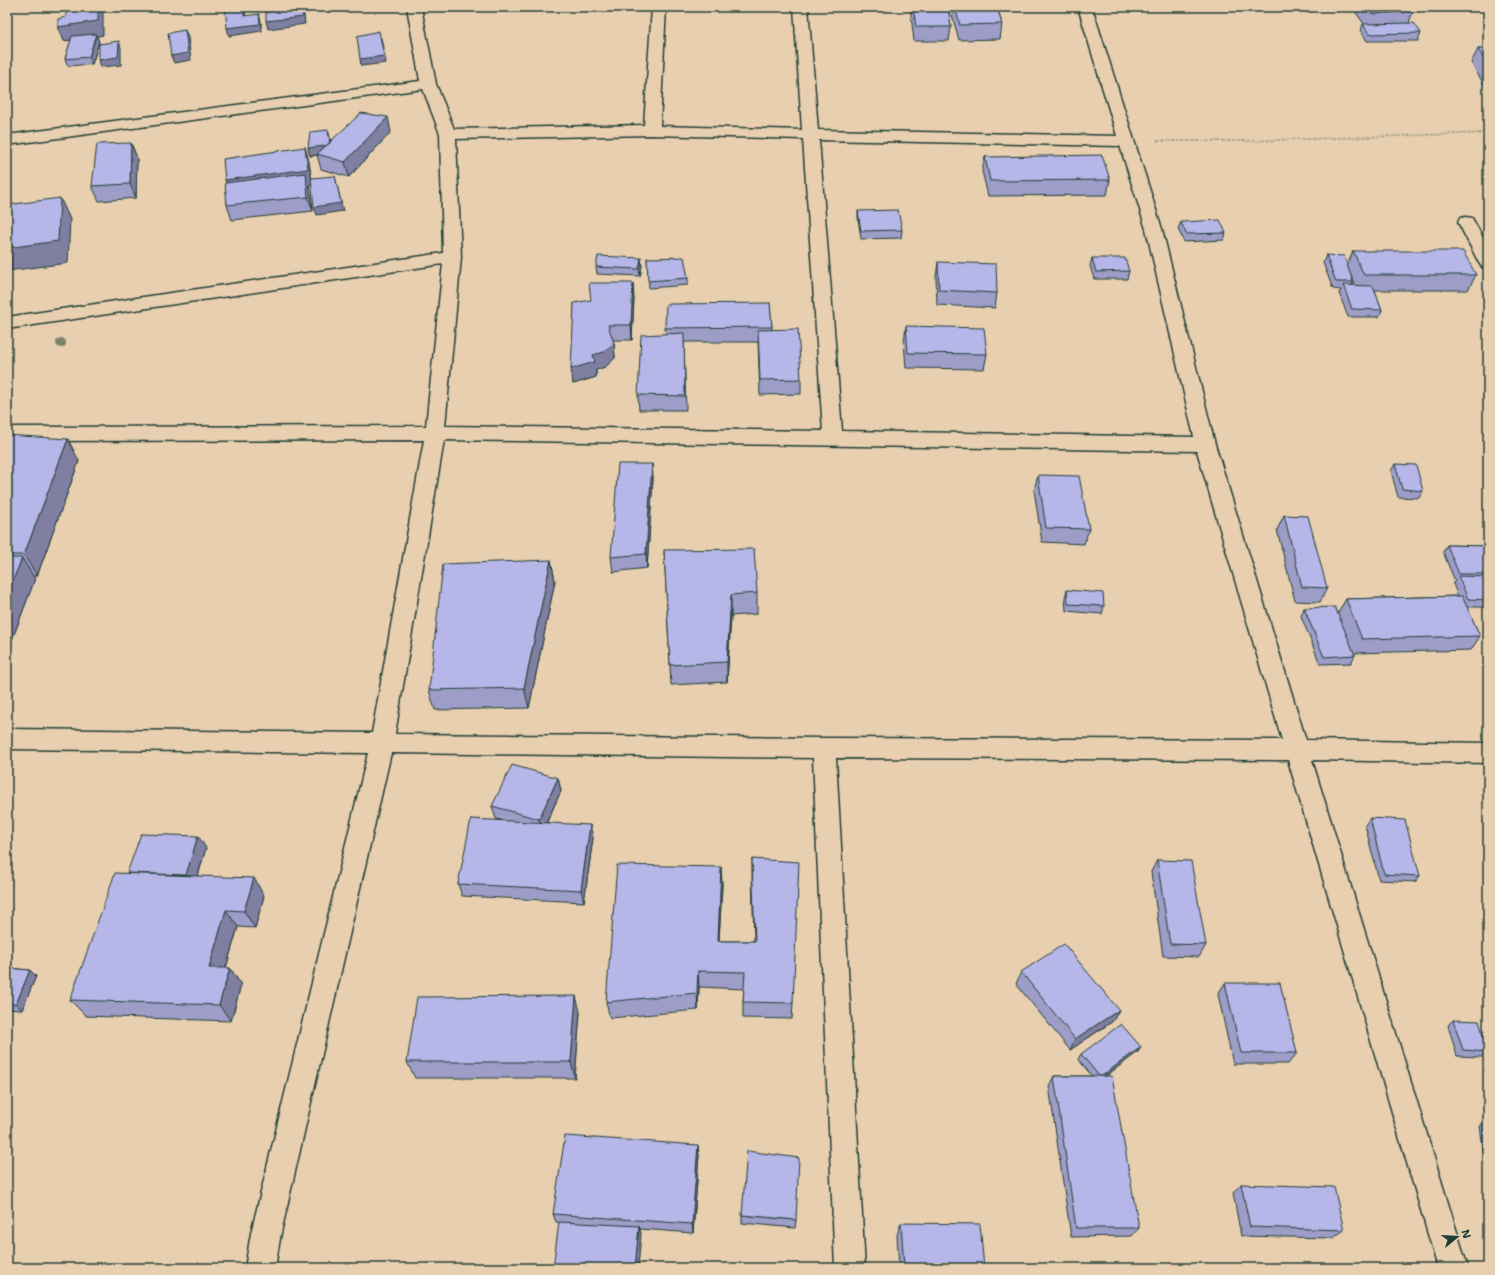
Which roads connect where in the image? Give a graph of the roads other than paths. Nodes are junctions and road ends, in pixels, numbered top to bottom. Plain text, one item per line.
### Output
1 (414, 7) edge
2 (659, 7) edge
3 (801, 7) edge
4 (1085, 7) edge
5 (428, 84) junction
6 (652, 130) junction
7 (448, 134) junction
8 (810, 135) junction
9 (7, 140) edge
10 (1127, 141) junction
11 (1466, 222) dead end
12 (452, 257) junction
13 (1488, 263) edge
14 (7, 322) edge
15 (435, 433) junction
16 (7, 434) edge
17 (833, 438) junction
18 (1205, 444) junction
19 (7, 739) edge
20 (382, 743) junction
21 (824, 748) junction
22 (1297, 750) junction
23 (1488, 753) edge
24 (260, 1268) edge
25 (850, 1268) edge
26 (1453, 1268) edge

1 - 5 street
2 - 6 street
3 - 8 street
4 - 10 street
5 - 7 street
5 - 9 street
6 - 7 street
6 - 8 street
7 - 12 street
8 - 10 street
8 - 17 street
10 - 18 street
11 - 13 street
12 - 14 street
12 - 15 street
15 - 16 street
15 - 17 street
15 - 20 street
17 - 18 street
18 - 22 street
19 - 20 street
20 - 21 street
20 - 24 street
21 - 22 street
21 - 25 street
22 - 23 street
22 - 26 street

